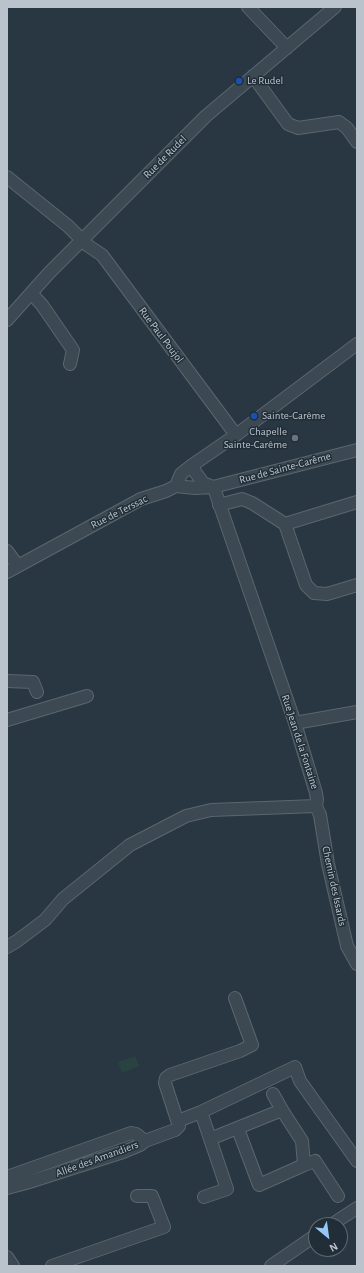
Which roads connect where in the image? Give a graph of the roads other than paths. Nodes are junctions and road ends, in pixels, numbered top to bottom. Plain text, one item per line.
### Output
1 (248, 7) edge
2 (335, 7) edge
3 (287, 48) junction
4 (252, 76) junction
5 (357, 142) edge
6 (7, 177) edge
7 (82, 241) junction
8 (31, 294) junction
9 (8, 318) edge
10 (357, 344) edge
11 (70, 364) dead end
12 (236, 435) junction
13 (357, 450) edge
14 (191, 466) junction
15 (176, 486) junction
16 (213, 487) junction
17 (357, 502) edge
18 (219, 505) junction
19 (285, 524) junction
20 (7, 551) edge
21 (18, 566) junction
22 (7, 572) edge
23 (357, 585) edge
24 (7, 681) edge
25 (37, 692) dead end
26 (87, 696) dead end
27 (357, 712) edge
28 (7, 720) edge
29 (294, 723) junction
30 (316, 806) junction
31 (7, 947) edge
32 (357, 964) edge
33 (235, 998) dead end
34 (273, 1094) dead end
35 (282, 1110) junction
36 (201, 1112) junction
37 (178, 1121) junction
38 (238, 1129) junction
39 (210, 1139) junction
40 (145, 1141) junction
41 (357, 1162) edge
42 (304, 1165) junction
43 (21, 1172) junction
44 (7, 1177) edge
45 (26, 1183) junction
46 (7, 1188) edge
47 (137, 1196) dead end
48 (338, 1196) dead end
49 (204, 1197) dead end
50 (357, 1208) edge
51 (343, 1217) edge
52 (308, 1241) edge
53 (7, 1257) edge
54 (13, 1266) edge
55 (52, 1266) edge
56 (271, 1266) edge

1 - 3 street
2 - 3 street, Rue de Rudel
3 - 4 street, Rue de Rudel
4 - 5 street
4 - 7 street, Rue de Rudel
6 - 7 street, Rue Paul Poujol
7 - 8 street, Rue de Rudel
7 - 12 street, Rue Paul Poujol
8 - 9 street, Rue de Rudel
8 - 11 street
10 - 12 street
12 - 14 street
13 - 16 street, Rue de Sainte-Carême
14 - 15 street
14 - 16 street
15 - 16 street, Rue de Sainte-Carême
15 - 21 street, Rue de Terssac
16 - 18 street, Rue Jean de la Fontaine
17 - 19 street
18 - 19 street
18 - 29 street, Rue Jean de la Fontaine
19 - 23 street
20 - 21 street
21 - 22 street, Rue de Terssac
24 - 25 street
26 - 28 street
27 - 29 street
29 - 30 street, Rue Jean de la Fontaine
30 - 31 street, Rue Jean de la Fontaine
30 - 32 street, Chemin des Issards
33 - 37 street
34 - 35 street
35 - 38 street
35 - 42 street
36 - 37 street, Allée des Amandiers
36 - 39 street
36 - 41 street, Allée des Amandiers
37 - 40 street, Allée des Amandiers
38 - 39 street
38 - 42 street
39 - 49 street
40 - 43 street
40 - 45 street, Allée des Amandiers
42 - 48 street
43 - 44 street
43 - 45 street
45 - 46 street, Allée des Amandiers
47 - 55 street
50 - 51 street
52 - 56 street
53 - 54 street

